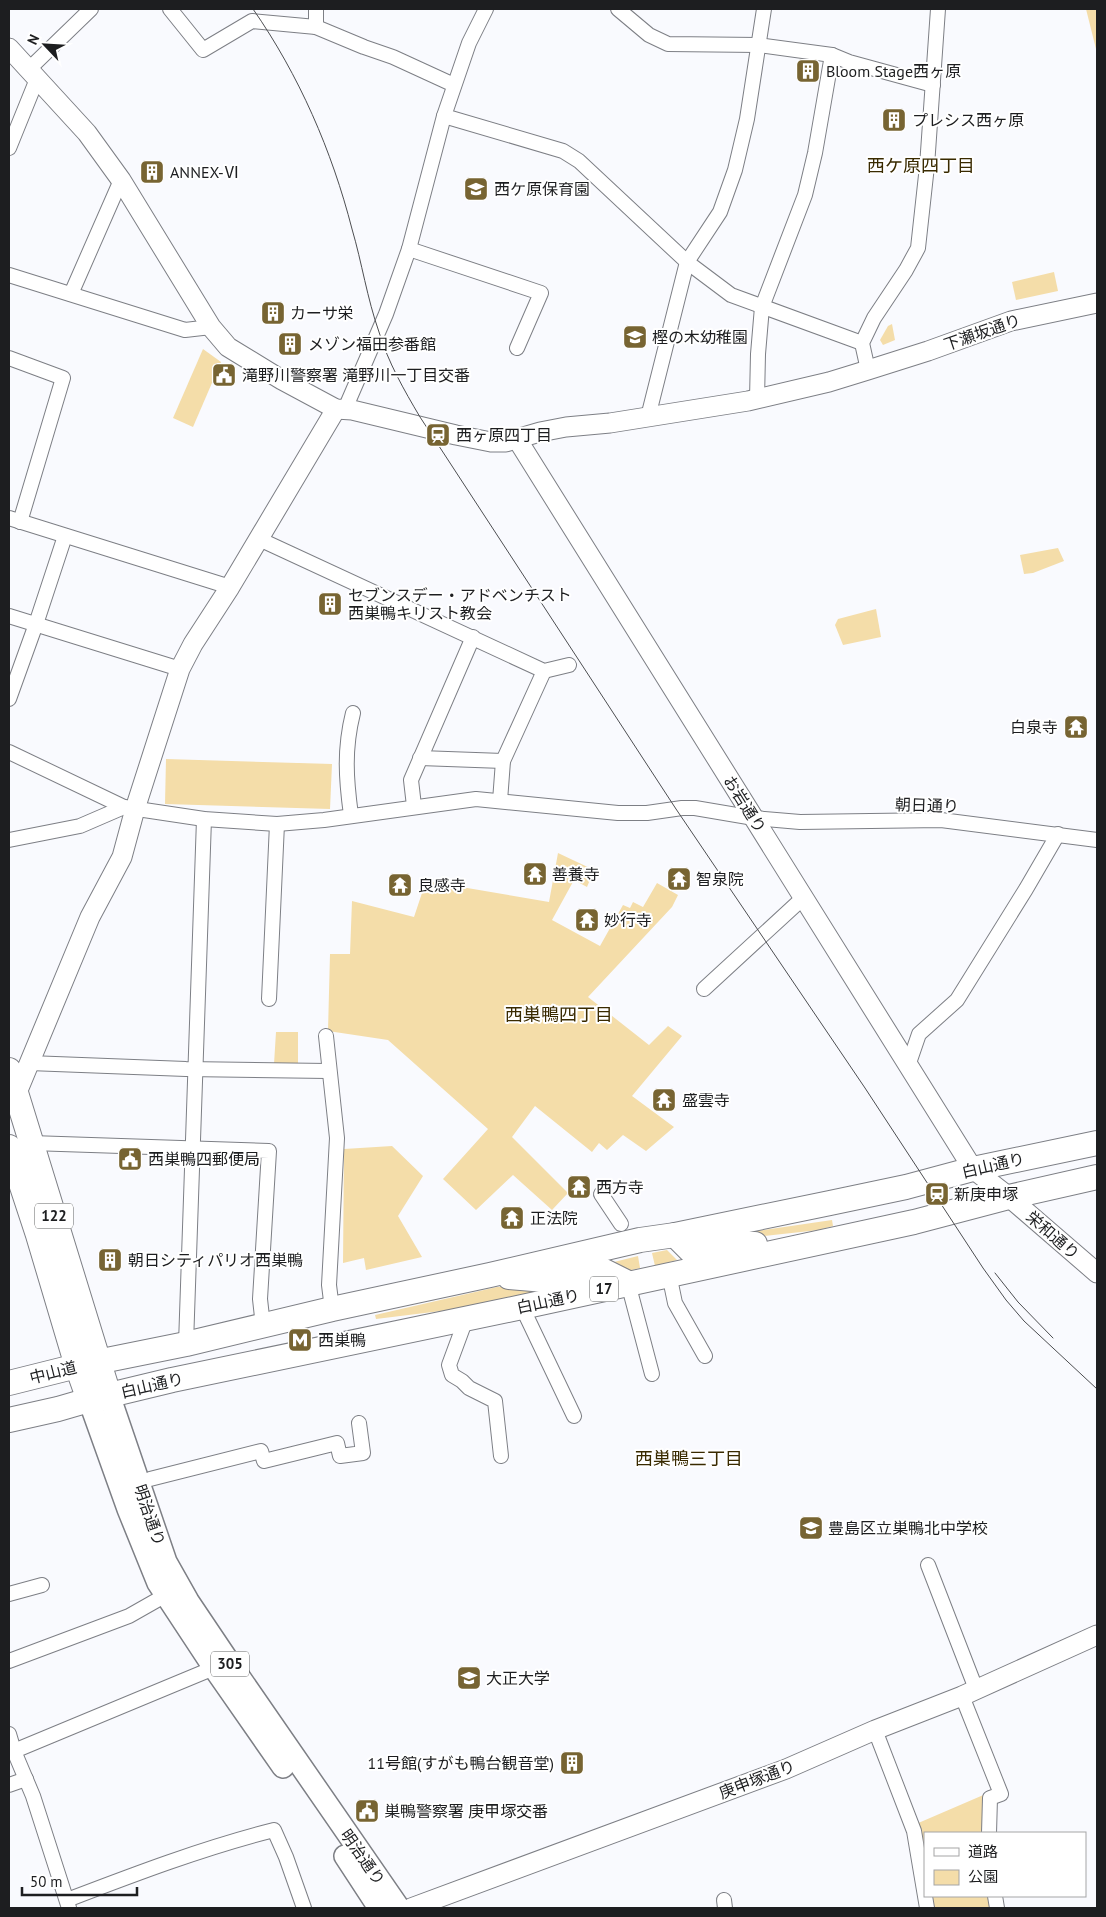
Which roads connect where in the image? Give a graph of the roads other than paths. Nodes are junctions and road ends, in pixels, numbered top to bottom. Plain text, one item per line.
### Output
1 (91, 9) edge
2 (170, 9) edge
3 (316, 9) edge
4 (486, 9) edge
5 (618, 9) edge
6 (764, 9) edge
7 (938, 9) edge
8 (316, 27) junction
9 (758, 45) junction
10 (9, 48) edge
11 (832, 55) junction
12 (33, 75) junction
13 (454, 84) junction
14 (933, 85) junction
15 (444, 116) junction
16 (9, 148) edge
17 (121, 180) junction
18 (409, 249) junction
19 (687, 262) junction
20 (9, 275) edge
21 (71, 294) junction
22 (1097, 303) edge
23 (762, 307) junction
24 (210, 328) junction
25 (862, 343) junction
26 (517, 348) dead end
27 (9, 358) edge
28 (868, 370) junction
29 (757, 399) junction
30 (341, 409) junction
31 (648, 416) junction
32 (517, 439) junction
33 (14, 520) edge
34 (65, 536) junction
35 (259, 539) junction
36 (230, 587) junction
37 (9, 616) edge
38 (36, 624) junction
39 (473, 637) junction
40 (569, 665) dead end
41 (180, 669) junction
42 (544, 671) junction
43 (9, 699) edge
44 (353, 713) dead end
45 (9, 752) edge
46 (420, 758) junction
47 (503, 761) junction
48 (500, 801) junction
49 (414, 806) junction
50 (130, 808) junction
51 (352, 815) junction
52 (754, 818) junction
53 (204, 819) junction
54 (277, 824) junction
55 (1058, 834) junction
56 (9, 840) edge
57 (1097, 840) edge
58 (804, 898) junction
59 (704, 989) dead end
60 (269, 999) dead end
61 (326, 1036) dead end
62 (908, 1066) junction
63 (196, 1069) junction
64 (328, 1071) junction
65 (15, 1078) edge
66 (1097, 1143) edge
67 (192, 1149) junction
68 (15, 1153) edge
69 (973, 1169) junction
70 (1097, 1178) edge
71 (601, 1194) dead end
72 (1009, 1197) junction
73 (621, 1224) dead end
74 (675, 1235) junction
75 (810, 1244) junction
76 (1097, 1273) edge
77 (669, 1274) junction
78 (490, 1275) junction
79 (628, 1283) junction
80 (522, 1307) junction
81 (332, 1309) junction
82 (466, 1318) junction
83 (263, 1326) junction
84 (186, 1344) junction
85 (705, 1356) dead end
86 (88, 1364) junction
87 (652, 1374) dead end
88 (9, 1383) edge
89 (99, 1397) junction
90 (574, 1416) dead end
91 (9, 1420) edge
92 (359, 1423) dead end
93 (501, 1456) dead end
94 (150, 1479) dead end
95 (928, 1565) dead end
96 (42, 1585) dead end
97 (9, 1594) edge
98 (166, 1596) junction
99 (1097, 1635) edge
100 (9, 1661) edge
101 (221, 1665) junction
102 (969, 1692) junction
103 (875, 1730) junction
104 (9, 1734) edge
105 (14, 1751) junction
106 (26, 1779) junction
107 (9, 1785) edge
108 (989, 1832) edge
109 (924, 1890) edge
110 (68, 1904) edge
111 (304, 1908) edge
112 (379, 1908) edge
113 (399, 1908) edge
114 (411, 1908) edge

1 - 12 street
2 - 8 street
3 - 8 street
4 - 13 street
5 - 9 street
6 - 9 street
7 - 14 street
8 - 13 street
9 - 11 street
9 - 19 street
10 - 12 street, 下瀬坂通り
11 - 14 street
11 - 23 street
12 - 16 street
12 - 17 street, 下瀬坂通り
13 - 15 street
14 - 25 street
15 - 18 street
15 - 19 street
17 - 21 street
17 - 24 street, 下瀬坂通り
18 - 26 street
18 - 30 street
19 - 23 street
19 - 31 street
20 - 21 street
21 - 24 street
22 - 28 street, 下瀬坂通り
23 - 25 street
23 - 29 street
24 - 30 street, 下瀬坂通り
25 - 28 street
27 - 33 street
28 - 29 street, 下瀬坂通り
29 - 31 street, 下瀬坂通り
30 - 32 street, 下瀬坂通り
30 - 35 street
31 - 32 street, 下瀬坂通り
32 - 52 street, お岩通り
33 - 34 street
34 - 36 street
34 - 38 street
35 - 36 street
35 - 39 street
36 - 41 street
37 - 38 street
38 - 41 street
38 - 43 street
39 - 42 street
39 - 46 street
40 - 42 street
41 - 50 street
42 - 47 street
44 - 51 street
45 - 50 street
46 - 47 street
46 - 49 street
47 - 48 street
48 - 49 street, 朝日通り
48 - 52 street, 朝日通り
49 - 51 street, 朝日通り
50 - 53 street, 朝日通り
50 - 56 street
50 - 65 street
51 - 54 street, 朝日通り
52 - 55 street, 朝日通り
52 - 58 street, お岩通り
53 - 54 street, 朝日通り
53 - 63 street
54 - 60 street
55 - 57 street, 朝日通り
55 - 62 street
58 - 59 street
58 - 62 street, お岩通り
61 - 64 street
62 - 69 street, お岩通り
63 - 64 street
63 - 65 street
63 - 67 street
64 - 81 street
65 - 68 highway, 明治通り / 122
66 - 69 highway, 白山通り / 17
67 - 68 street
67 - 83 street
67 - 84 street
68 - 86 highway, 明治通り / 122
69 - 72 street, 栄和通り
69 - 74 highway, 白山通り / 17
70 - 72 highway, 白山通り / 17
71 - 73 street
72 - 75 highway, 白山通り / 17
72 - 76 street, 栄和通り
74 - 75 highway
74 - 78 highway, 白山通り / 17
75 - 77 highway, 白山通り / 17
77 - 79 highway, 白山通り / 17
77 - 85 street
78 - 79 highway
78 - 81 highway, 白山通り / 17
79 - 80 highway, 白山通り / 17
79 - 87 street
80 - 82 highway, 白山通り / 17
80 - 90 street
81 - 83 highway, 白山通り / 17
82 - 89 highway, 白山通り / 17
82 - 93 street
83 - 84 highway, 白山通り / 17
84 - 86 highway, 白山通り / 17
86 - 88 highway, 中山道 / 17
86 - 89 highway, 明治通り / 122
89 - 91 highway, 白山通り / 17
89 - 98 main road, 明治通り / 305
89 - 101 main road, 明治通り / 305
92 - 94 street
95 - 102 street
96 - 97 street
98 - 100 street
98 - 101 main road, 明治通り / 305
99 - 102 street, 庚申塚通り
101 - 105 street
101 - 112 main road, 明治通り / 305
101 - 113 main road, 明治通り / 305
102 - 103 street, 庚申塚通り
102 - 108 street
103 - 109 street
103 - 114 street, 庚申塚通り
104 - 105 street
105 - 106 street
106 - 107 street
106 - 110 street
110 - 111 street

